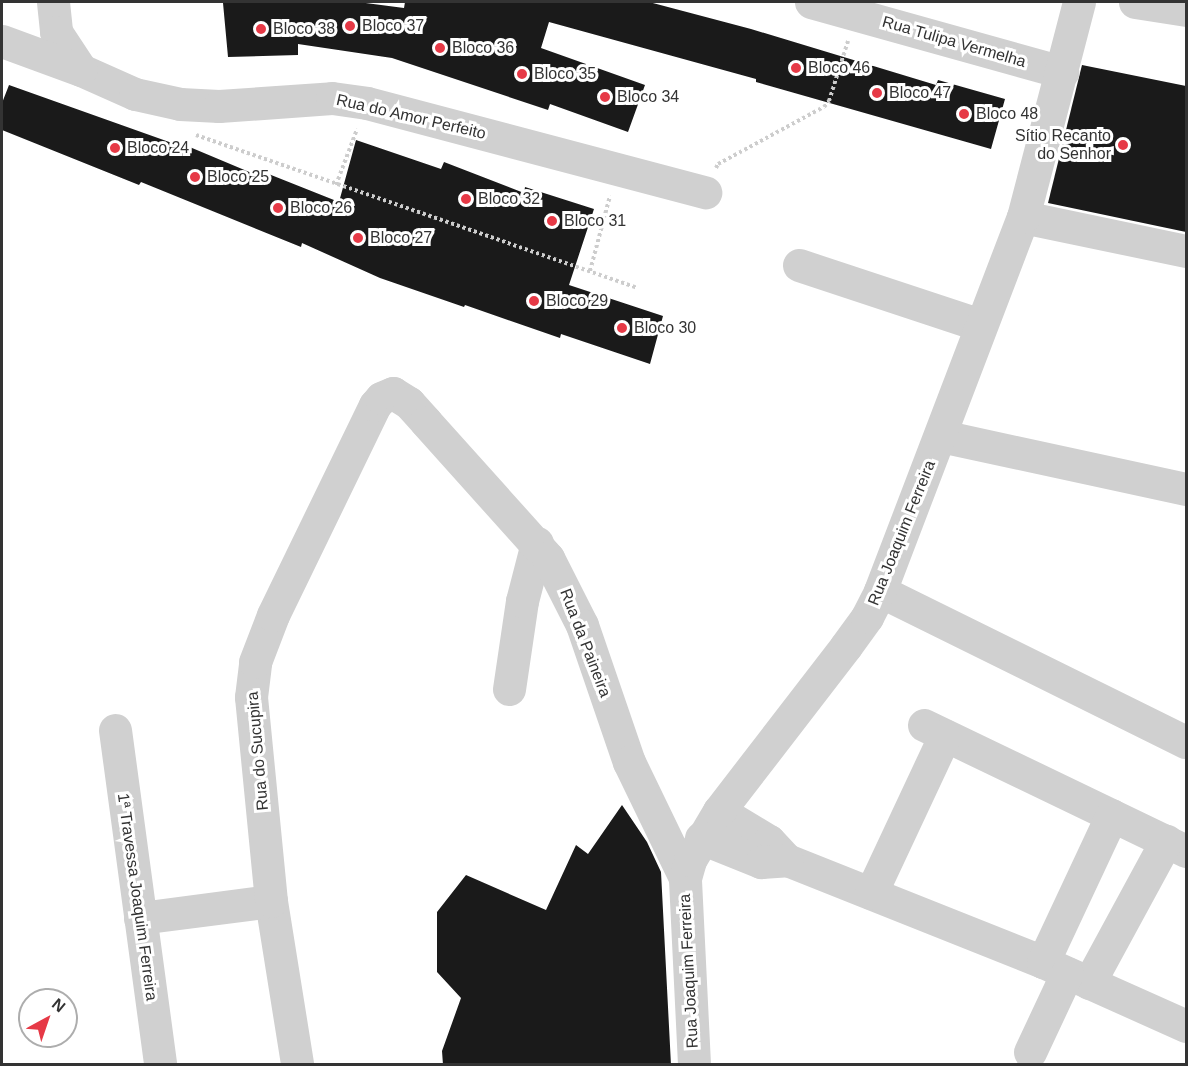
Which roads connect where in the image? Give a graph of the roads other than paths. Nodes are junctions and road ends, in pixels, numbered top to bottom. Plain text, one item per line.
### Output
1 (53, 2) edge
2 (811, 2) edge
3 (1079, 2) edge
4 (1135, 2) edge
5 (1186, 10) edge
6 (2, 41) edge
7 (81, 70) junction
8 (1062, 72) junction
9 (705, 192) road end
10 (1023, 217) junction
11 (1186, 251) edge
12 (800, 265) dead end
13 (980, 325) junction
14 (387, 394) joint
15 (951, 438) junction
16 (1186, 489) edge
17 (537, 543) junction
18 (880, 591) junction
19 (509, 689) dead end
20 (115, 729) dead end
21 (1186, 742) edge
22 (719, 811) junction
23 (1112, 815) junction
24 (700, 837) junction
25 (1176, 846) edge
26 (787, 860) junction
27 (685, 878) junction
28 (871, 893) junction
29 (271, 901) junction
30 (140, 918) junction
31 (1066, 973) junction
32 (1186, 1026) edge
33 (1030, 1052) dead end
34 (160, 1065) edge
35 (297, 1065) edge
36 (694, 1065) edge

1 - 7 street
2 - 8 street, Rua Tulipa Vermelha
3 - 8 street, Rua Joaquim Ferreira
4 - 5 street
6 - 7 street, Rua do Amor Perfeito
7 - 9 street, Rua do Amor Perfeito
8 - 10 street, Rua Joaquim Ferreira
10 - 11 street
10 - 13 street, Rua Joaquim Ferreira
12 - 13 street
13 - 15 street, Rua Joaquim Ferreira
14 - 17 street, Rua da Paineira
14 - 29 street, Rua do Sucupira
15 - 16 street
15 - 18 street, Rua Joaquim Ferreira
17 - 19 street
17 - 27 street, Rua da Paineira
18 - 21 street
18 - 22 street, Rua Joaquim Ferreira
20 - 30 street, 1ª Travessa Joaquim Ferreira
22 - 24 street, Rua Joaquim Ferreira
22 - 26 street
23 - 25 street
23 - 28 street
23 - 31 street
24 - 26 street
24 - 27 street, Rua Joaquim Ferreira
25 - 31 street
26 - 28 street
27 - 36 street, Rua Joaquim Ferreira
28 - 31 street
29 - 30 street
29 - 35 street, Rua do Sucupira
30 - 34 street, 1ª Travessa Joaquim Ferreira
31 - 32 street
31 - 33 street

